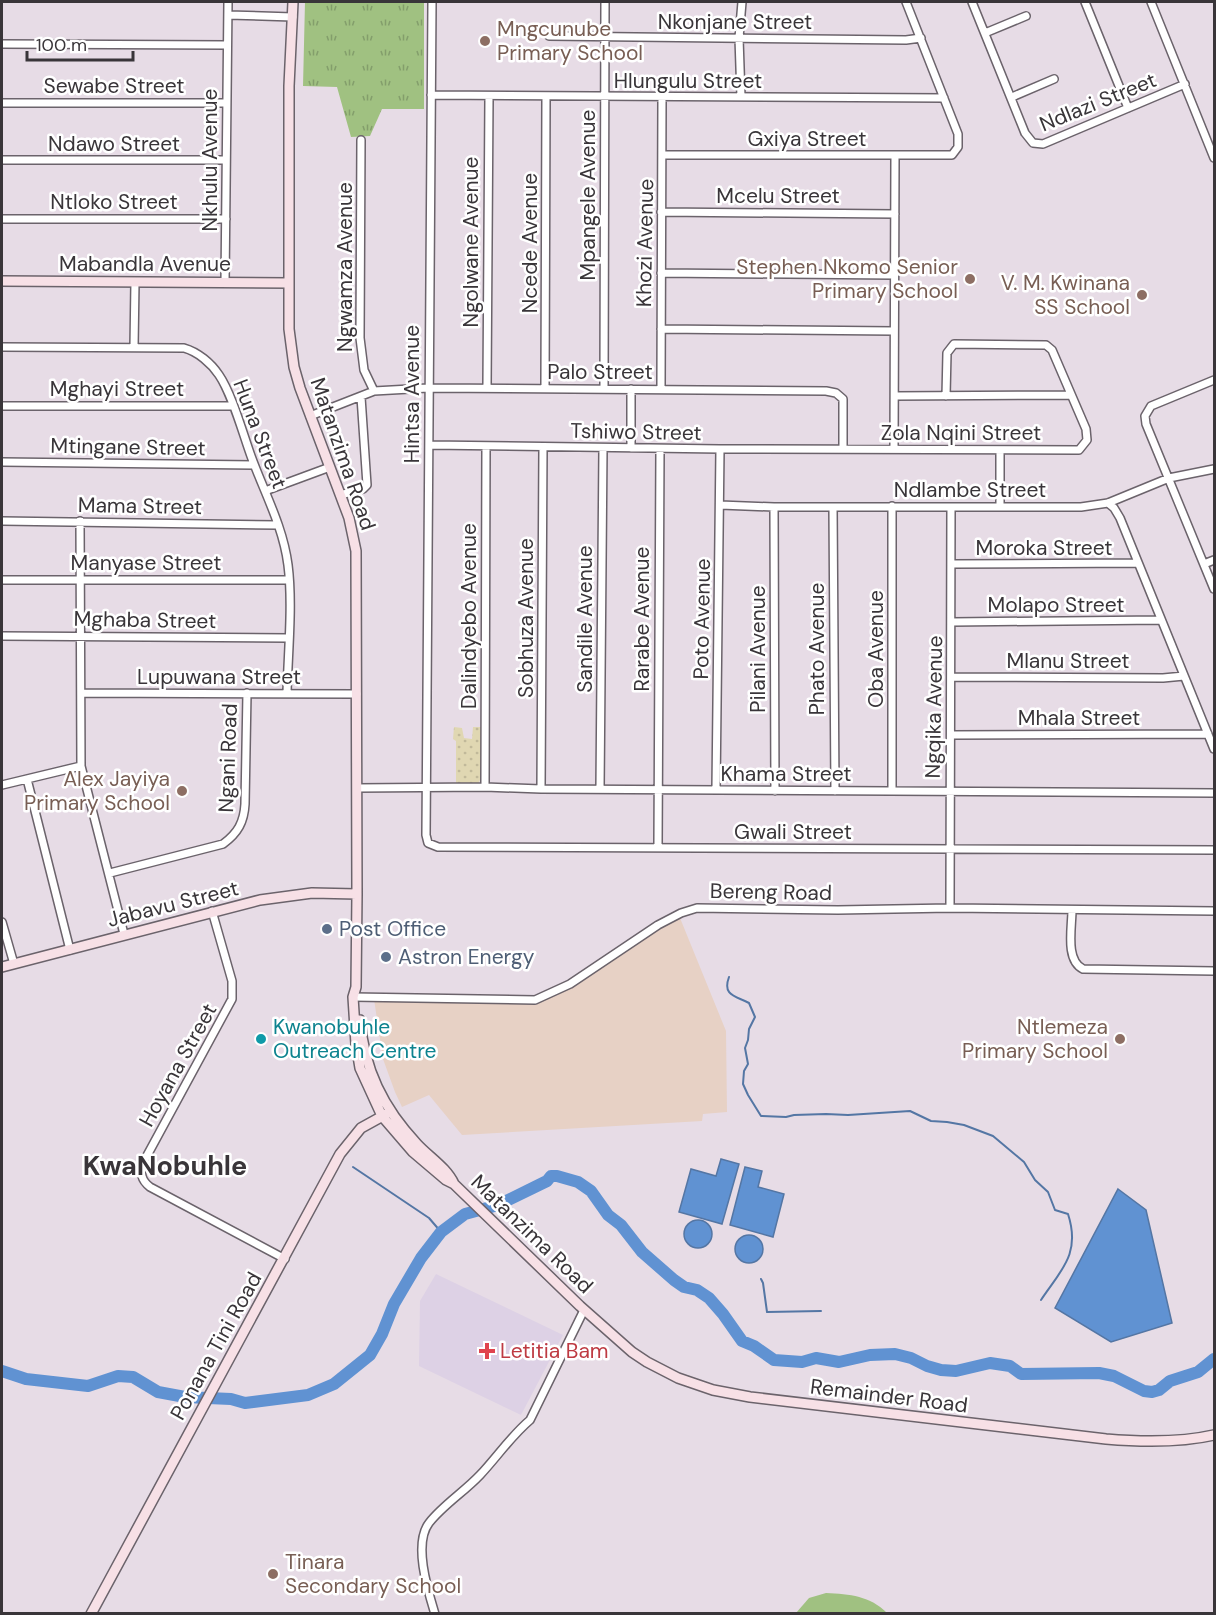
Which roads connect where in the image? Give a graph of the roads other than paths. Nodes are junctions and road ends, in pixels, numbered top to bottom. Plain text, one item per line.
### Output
1 (228, 2) edge
2 (293, 2) edge
3 (432, 2) edge
4 (605, 2) edge
5 (742, 2) edge
6 (906, 2) edge
7 (972, 2) edge
8 (1085, 2) edge
9 (1151, 2) edge
10 (228, 15) junction
11 (1026, 16) dead end
12 (293, 17) junction
13 (985, 33) junction
14 (549, 36) dead end
15 (605, 37) junction
16 (740, 38) junction
17 (921, 38) junction
18 (2, 44) edge
19 (227, 45) junction
20 (1054, 79) dead end
21 (1185, 84) junction
22 (431, 95) junction
23 (489, 96) junction
24 (546, 97) junction
25 (604, 97) junction
26 (741, 97) junction
27 (1011, 97) junction
28 (662, 98) junction
29 (944, 98) junction
30 (2, 103) edge
31 (226, 103) junction
32 (1128, 108) junction
33 (361, 140) dead end
34 (663, 155) junction
35 (895, 156) junction
36 (1215, 158) edge
37 (2, 160) edge
38 (226, 160) junction
39 (661, 212) junction
40 (895, 213) junction
41 (2, 219) edge
42 (226, 219) junction
43 (661, 273) junction
44 (894, 274) junction
45 (2, 281) edge
46 (135, 282) junction
47 (225, 283) junction
48 (289, 283) junction
49 (661, 329) junction
50 (894, 331) junction
51 (2, 347) edge
52 (134, 347) junction
53 (1215, 380) edge
54 (428, 387) junction
55 (487, 387) junction
56 (545, 388) junction
57 (661, 388) junction
58 (604, 389) junction
59 (631, 389) junction
60 (374, 391) junction
61 (1071, 395) junction
62 (895, 396) junction
63 (946, 396) junction
64 (361, 397) junction
65 (2, 406) edge
66 (232, 406) junction
67 (310, 416) junction
68 (429, 445) junction
69 (486, 446) junction
70 (543, 447) junction
71 (603, 448) junction
72 (631, 448) junction
73 (660, 449) junction
74 (720, 449) junction
75 (843, 449) junction
76 (894, 449) junction
77 (1000, 451) junction
78 (2, 462) edge
79 (254, 465) junction
80 (330, 466) junction
81 (1215, 469) edge
82 (1169, 478) junction
83 (265, 491) junction
84 (340, 495) junction
85 (1108, 503) junction
86 (720, 505) junction
87 (892, 506) junction
88 (774, 507) junction
89 (833, 507) junction
90 (951, 507) junction
91 (1000, 507) junction
92 (2, 521) edge
93 (80, 521) junction
94 (278, 525) junction
95 (1215, 560) edge
96 (1137, 563) junction
97 (952, 564) junction
98 (1204, 564) junction
99 (80, 579) junction
100 (2, 580) edge
101 (290, 580) junction
102 (1215, 589) edge
103 (1161, 620) junction
104 (952, 622) junction
105 (80, 635) junction
106 (2, 636) edge
107 (288, 638) junction
108 (1185, 676) junction
109 (951, 677) junction
110 (81, 693) junction
111 (247, 693) junction
112 (287, 693) junction
113 (357, 694) junction
114 (1208, 734) junction
115 (951, 735) junction
116 (1215, 749) edge
117 (81, 765) junction
118 (27, 779) junction
119 (2, 785) edge
120 (426, 787) junction
121 (485, 787) junction
122 (357, 788) junction
123 (541, 789) junction
124 (600, 789) junction
125 (717, 789) junction
126 (657, 790) junction
127 (776, 791) junction
128 (834, 791) junction
129 (892, 791) junction
130 (950, 792) junction
131 (1215, 793) edge
132 (658, 847) junction
133 (950, 849) junction
134 (1215, 850) edge
135 (110, 873) junction
136 (357, 894) junction
137 (950, 908) junction
138 (1072, 910) junction
139 (212, 911) junction
140 (1215, 911) edge
141 (2, 922) edge
142 (124, 934) junction
143 (70, 950) junction
144 (14, 964) junction
145 (2, 967) edge
146 (1215, 971) edge
147 (356, 995) junction
148 (386, 1114) junction
149 (285, 1258) junction
150 (584, 1310) junction
151 (1215, 1435) edge
152 (91, 1614) edge
153 (435, 1614) edge

1 - 10 street, Nkhulu Avenue
2 - 12 street, Matanzima Road
3 - 22 street, Hintsa Avenue
4 - 15 street, Mpangele Avenue
5 - 16 street
6 - 17 street
7 - 13 street, Ndlazi Street
8 - 32 street
9 - 21 street
10 - 12 street
10 - 19 street, Nkhulu Avenue
11 - 13 street
12 - 48 street, Matanzima Road
13 - 27 street, Ndlazi Street
14 - 15 street, Nkonjane Street
15 - 16 street, Nkonjane Street
15 - 25 street, Mpangele Avenue
16 - 17 street, Nkonjane Street
16 - 26 street
17 - 29 street
18 - 19 street
19 - 31 street, Nkhulu Avenue
20 - 27 street
21 - 32 street, Ndlazi Street
21 - 36 street
22 - 23 street, Hlungulu Street
22 - 54 street, Hintsa Avenue
23 - 24 street, Hlungulu Street
23 - 55 street, Ngolwane Avenue
24 - 25 street, Hlungulu Street
24 - 56 street, Ncede Avenue
25 - 28 street, Hlungulu Street
25 - 58 street, Mpangele Avenue
26 - 28 street, Hlungulu Street
26 - 29 street, Hlungulu Street
27 - 32 street, Ndlazi Street
28 - 34 street, Khozi Avenue
29 - 35 street, Gxiya Street
30 - 31 street, Sewabe Street
31 - 38 street, Nkhulu Avenue
33 - 60 street, Ngwamza Avenue
34 - 35 street, Gxiya Street
34 - 39 street, Khozi Avenue
35 - 40 street
37 - 38 street, Ndawo Street
38 - 42 street, Nkhulu Avenue
39 - 40 street, Mcelu Street
39 - 43 street, Khozi Avenue
40 - 44 street
41 - 42 street, Ntloko Street
42 - 47 street, Nkhulu Avenue
43 - 44 street
43 - 49 street, Khozi Avenue
44 - 50 street
45 - 46 street, Mabandla Avenue
46 - 47 street, Mabandla Avenue
46 - 52 street
47 - 48 street, Mabandla Avenue
48 - 67 street, Matanzima Road
49 - 50 street
49 - 57 street, Khozi Avenue
50 - 62 street
51 - 52 street, Huna Street
52 - 66 street, Huna Street
53 - 82 street
54 - 55 street, Palo Street
54 - 60 street, Palo Street
54 - 68 street, Hintsa Avenue
55 - 56 street, Palo Street
56 - 58 street, Palo Street
57 - 59 street, Palo Street
57 - 75 street, Palo Street
58 - 59 street, Palo Street
59 - 72 street
60 - 64 street, Palo Street
61 - 63 street
61 - 63 street
61 - 77 street, Zola Nqini Street
62 - 63 street
62 - 76 street
64 - 67 street, Palo Street
64 - 84 street
65 - 66 street, Mghayi Street
66 - 79 street, Huna Street
67 - 80 street, Matanzima Road
68 - 69 street, Tshiwo Street
68 - 120 street, Hintsa Avenue
69 - 70 street, Tshiwo Street
69 - 121 street, Dalindyebo Avenue
70 - 71 street, Tshiwo Street
70 - 123 street, Sobhuza Avenue
71 - 72 street, Tshiwo Street
71 - 124 street, Sandile Avenue
72 - 73 street, Tshiwo Street
73 - 74 street, Tshiwo Street
73 - 126 street, Rarabe Avenue
74 - 75 street, Tshiwo Street
74 - 86 street, Poto Avenue
75 - 76 street, Zola Nqini Street
76 - 77 street, Zola Nqini Street
77 - 91 street
78 - 79 street, Mtingane Street
79 - 83 street, Huna Street
80 - 83 street
80 - 84 street, Matanzima Road
81 - 82 street, Ndlambe Street
82 - 85 street, Ndlambe Street
82 - 98 street
83 - 94 street, Huna Street
84 - 113 street, Matanzima Road
85 - 91 street, Ndlambe Street
85 - 96 street
86 - 88 street, Ndlambe Street
86 - 125 street, Poto Avenue
87 - 89 street, Ndlambe Street
87 - 90 street, Ndlambe Street
87 - 129 street, Oba Avenue
88 - 89 street, Ndlambe Street
88 - 127 street, Pilani Avenue
89 - 128 street, Phato Avenue
90 - 91 street, Ndlambe Street
90 - 97 street, Ngqika Avenue
92 - 93 street, Mama Street
93 - 94 street, Mama Street
93 - 99 street
94 - 101 street, Huna Street
95 - 98 street
96 - 97 street, Moroka Street
96 - 103 street
97 - 104 street, Ngqika Avenue
98 - 102 street
99 - 100 street, Manyase Street
99 - 101 street, Manyase Street
99 - 105 street
101 - 107 street, Huna Street
103 - 104 street, Molapo Street
103 - 108 street
104 - 109 street, Ngqika Avenue
105 - 106 street, Mghaba Street
105 - 107 street, Mghaba Street
105 - 110 street
107 - 112 street, Huna Street
108 - 109 street, Mlanu Street
108 - 114 street
109 - 115 street, Ngqika Avenue
110 - 111 street, Lupuwana Street
110 - 117 street
111 - 112 street, Lupuwana Street
111 - 135 street, Ngani Road
112 - 113 street, Lupuwana Street
113 - 122 street, Matanzima Road
114 - 115 street, Mhala Street
114 - 116 street
115 - 130 street, Ngqika Avenue
117 - 118 street
117 - 135 street
118 - 119 street
118 - 143 street
120 - 121 street, Khama Street
120 - 122 street, Khama Street
120 - 132 street, Gwali Street
121 - 123 street, Khama Street
122 - 136 street, Matanzima Road
123 - 124 street, Khama Street
124 - 126 street, Khama Street
125 - 126 street, Khama Street
125 - 127 street, Khama Street
126 - 132 street, Rarabe Avenue
127 - 128 street, Khama Street
128 - 129 street, Khama Street
129 - 130 street, Khama Street
130 - 131 street, Khama Street
130 - 133 street, Ngqika Avenue
132 - 133 street, Gwali Street
133 - 134 street, Gwali Street
133 - 137 street, Ngqika Avenue
135 - 142 street
136 - 139 street, Jabavu Street
136 - 147 street, Matanzima Road
137 - 138 street, Bereng Road
137 - 147 street, Bereng Road
138 - 140 street, Bereng Road
138 - 146 street
139 - 142 street, Jabavu Street
139 - 149 street, Hoyana Street
141 - 144 street
142 - 143 street, Jabavu Street
143 - 144 street, Jabavu Street
144 - 145 street, Jabavu Street
147 - 148 street, Matanzima Road
148 - 149 street, Ponana Tini Road
148 - 150 street, Matanzima Road
149 - 152 street, Ponana Tini Road
150 - 151 street, Remainder Road
150 - 153 street

